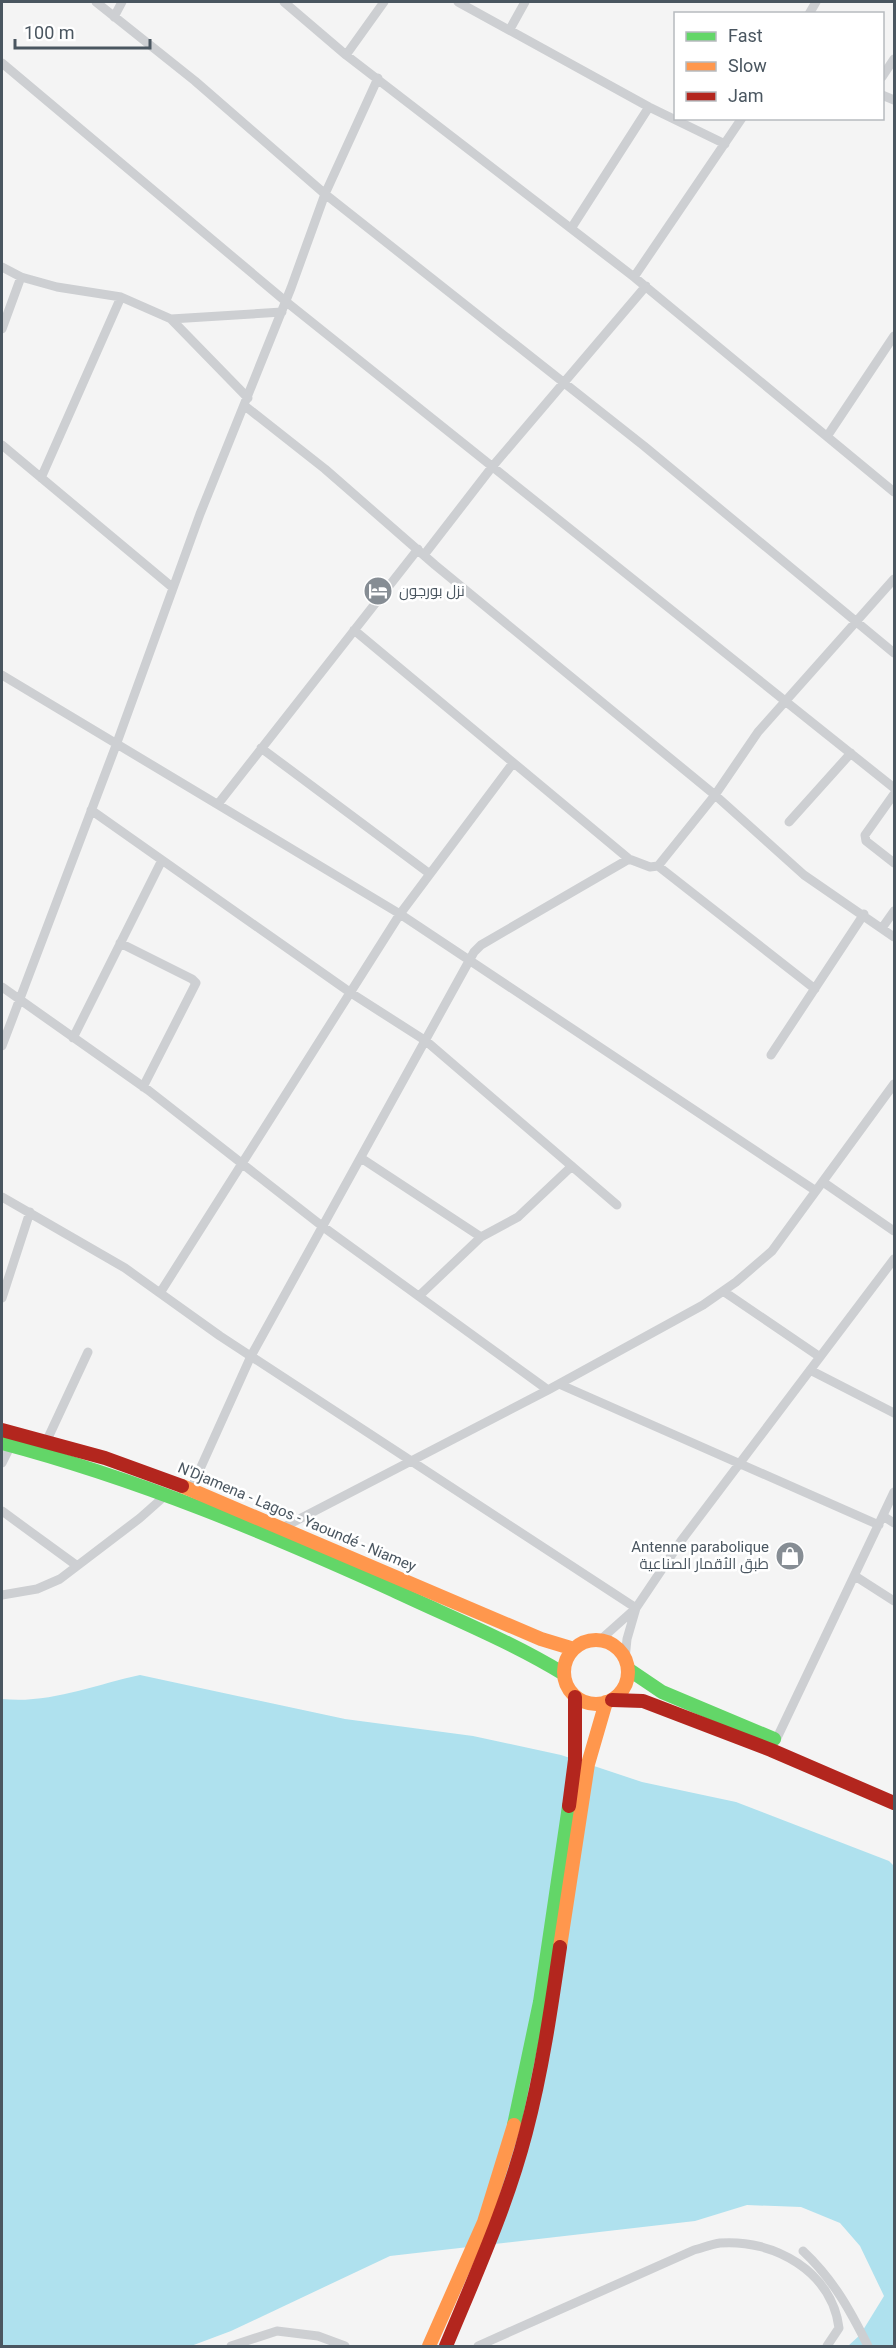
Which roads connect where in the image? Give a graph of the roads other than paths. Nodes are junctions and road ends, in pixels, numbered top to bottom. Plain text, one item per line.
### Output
1 (96, 2) edge
2 (123, 2) edge
3 (284, 2) edge
4 (384, 2) edge
5 (458, 2) edge
6 (525, 2) edge
7 (114, 17) junction
8 (510, 29) junction
9 (346, 55) junction
10 (894, 59) edge
11 (2, 63) edge
12 (884, 74) edge
13 (378, 78) junction
14 (649, 107) junction
15 (674, 119) edge
16 (676, 120) edge
17 (741, 120) edge
18 (725, 144) junction
19 (325, 194) junction
20 (572, 227) junction
21 (2, 267) edge
22 (21, 277) junction
23 (634, 277) junction
24 (646, 286) junction
25 (121, 297) junction
26 (284, 300) junction
27 (282, 312) junction
28 (171, 319) junction
29 (2, 329) edge
30 (894, 336) edge
31 (891, 349) edge
32 (563, 382) junction
33 (246, 402) junction
34 (828, 435) junction
35 (2, 445) edge
36 (492, 467) junction
37 (41, 478) junction
38 (894, 492) edge
39 (421, 552) junction
40 (894, 579) edge
41 (172, 587) junction
42 (856, 623) junction
43 (354, 630) junction
44 (894, 653) edge
45 (2, 675) edge
46 (786, 701) junction
47 (117, 742) junction
48 (261, 748) junction
49 (851, 753) junction
50 (513, 763) junction
51 (894, 788) edge
52 (894, 794) edge
53 (715, 795) junction
54 (218, 804) junction
55 (92, 810) junction
56 (789, 822) dead end
57 (629, 859) junction
58 (162, 860) junction
59 (894, 863) edge
60 (658, 866) junction
61 (430, 874) junction
62 (894, 911) edge
63 (400, 914) junction
64 (864, 914) junction
65 (882, 928) junction
66 (894, 937) edge
67 (120, 943) junction
68 (470, 960) junction
69 (2, 987) edge
70 (815, 989) junction
71 (351, 993) junction
72 (19, 1000) junction
73 (73, 1038) junction
74 (426, 1041) junction
75 (2, 1046) edge
76 (771, 1055) dead end
77 (894, 1084) edge
78 (143, 1087) junction
79 (361, 1158) junction
80 (243, 1165) junction
81 (572, 1166) junction
82 (823, 1182) junction
83 (816, 1191) junction
84 (2, 1197) edge
85 (617, 1204) dead end
86 (30, 1212) junction
87 (322, 1226) junction
88 (894, 1231) edge
89 (481, 1237) junction
90 (894, 1259) edge
91 (723, 1291) junction
92 (160, 1293) junction
93 (419, 1296) junction
94 (2, 1299) edge
95 (88, 1352) dead end
96 (251, 1356) junction
97 (820, 1356) junction
98 (810, 1370) junction
99 (559, 1383) junction
100 (548, 1390) junction
101 (894, 1413) edge
102 (2, 1430) edge
103 (47, 1440) junction
104 (6, 1444) edge
105 (414, 1461) junction
106 (2, 1463) edge
107 (739, 1463) junction
108 (190, 1489) junction
109 (894, 1492) edge
110 (167, 1494) junction
111 (2, 1511) edge
112 (881, 1521) junction
113 (894, 1523) edge
114 (282, 1528) junction
115 (76, 1565) junction
116 (855, 1576) junction
117 (2, 1595) edge
118 (894, 1601) edge
119 (636, 1608) junction
120 (599, 1641) junction
121 (574, 1648) junction
122 (627, 1664) junction
123 (564, 1674) junction
124 (575, 1697) junction
125 (609, 1701) junction
126 (776, 1740) junction
127 (894, 1791) edge
128 (894, 1803) edge
129 (802, 2251) dead end
130 (858, 2325) junction
131 (839, 2328) junction
132 (231, 2346) edge
133 (345, 2346) edge
134 (429, 2346) edge
135 (446, 2346) edge
136 (478, 2346) edge
137 (827, 2346) edge
138 (868, 2346) edge

1 - 7 street
2 - 7 street
3 - 9 street
4 - 9 street
5 - 8 street
6 - 8 street
7 - 19 street
8 - 14 street
9 - 13 street
10 - 12 street
11 - 26 street
13 - 19 street
13 - 20 street
14 - 15 street
14 - 20 street
16 - 18 street
17 - 18 street
18 - 23 street
19 - 26 street
19 - 32 street
20 - 23 street
21 - 22 street
22 - 25 street
22 - 29 street
23 - 24 street
24 - 32 street
24 - 34 street
25 - 28 street
25 - 37 street
26 - 27 street
26 - 36 street
27 - 28 street
27 - 33 street
28 - 33 street
30 - 31 street
31 - 34 street
32 - 36 street
32 - 42 street
33 - 39 street
33 - 41 street
34 - 38 street
35 - 37 street
36 - 39 street
36 - 46 street
37 - 41 street
39 - 43 street
39 - 53 street
40 - 42 street
41 - 47 street
42 - 44 street
42 - 46 street
43 - 48 street
43 - 50 street
45 - 47 street
46 - 49 street
46 - 53 street
47 - 54 street
47 - 55 street
48 - 54 street
48 - 61 street
49 - 51 street
49 - 56 street
50 - 57 street
50 - 61 street
52 - 59 street
53 - 60 street
53 - 64 street
54 - 63 street
55 - 58 street
55 - 72 street
57 - 60 street
57 - 68 street
58 - 67 street
58 - 71 street
60 - 70 street
61 - 63 street
62 - 65 street
63 - 68 street
63 - 71 street
64 - 65 street
64 - 70 street
65 - 66 street
67 - 73 street
67 - 78 street
68 - 74 street
68 - 83 street
69 - 72 street
70 - 76 street
71 - 74 street
71 - 80 street
72 - 73 street
72 - 75 street
73 - 78 street
74 - 79 street
74 - 81 street
77 - 82 street
78 - 80 street
79 - 87 street
79 - 89 street
80 - 87 street
80 - 92 street
81 - 85 street
81 - 89 street
82 - 83 street
82 - 88 street
83 - 91 street
84 - 86 street
86 - 92 street
86 - 94 street
87 - 93 street
87 - 96 street
89 - 93 street
90 - 97 street
91 - 97 street
91 - 99 street
92 - 96 street
93 - 100 street
95 - 103 street
96 - 105 street
96 - 108 street
97 - 98 street
98 - 101 street
98 - 107 street
99 - 100 street
99 - 107 street
100 - 105 street
102 - 103 main road, N'Djamena - Lagos - Yaoundé - Niamey
103 - 108 main road, N'Djamena - Lagos - Yaoundé - Niamey
104 - 106 street
104 - 110 main road, N'Djamena - Lagos - Yaoundé - Niamey
105 - 114 street
105 - 119 street
107 - 112 street
107 - 119 street
108 - 114 main road, N'Djamena - Lagos - Yaoundé - Niamey
109 - 112 street
110 - 115 street
110 - 123 main road, N'Djamena - Lagos - Yaoundé - Niamey
111 - 115 street
112 - 113 street
112 - 116 street
114 - 121 main road, N'Djamena - Lagos - Yaoundé - Niamey
115 - 117 street
116 - 118 street
116 - 126 street
119 - 120 street
119 - 122 street
120 - 121 main road
120 - 122 main road
121 - 123 main road
122 - 125 main road
122 - 126 main road
123 - 124 main road
124 - 125 main road
124 - 134 main road
125 - 128 main road
125 - 135 main road
126 - 127 main road
129 - 130 street
130 - 131 street
130 - 138 street
131 - 136 street
131 - 137 street
132 - 133 street

